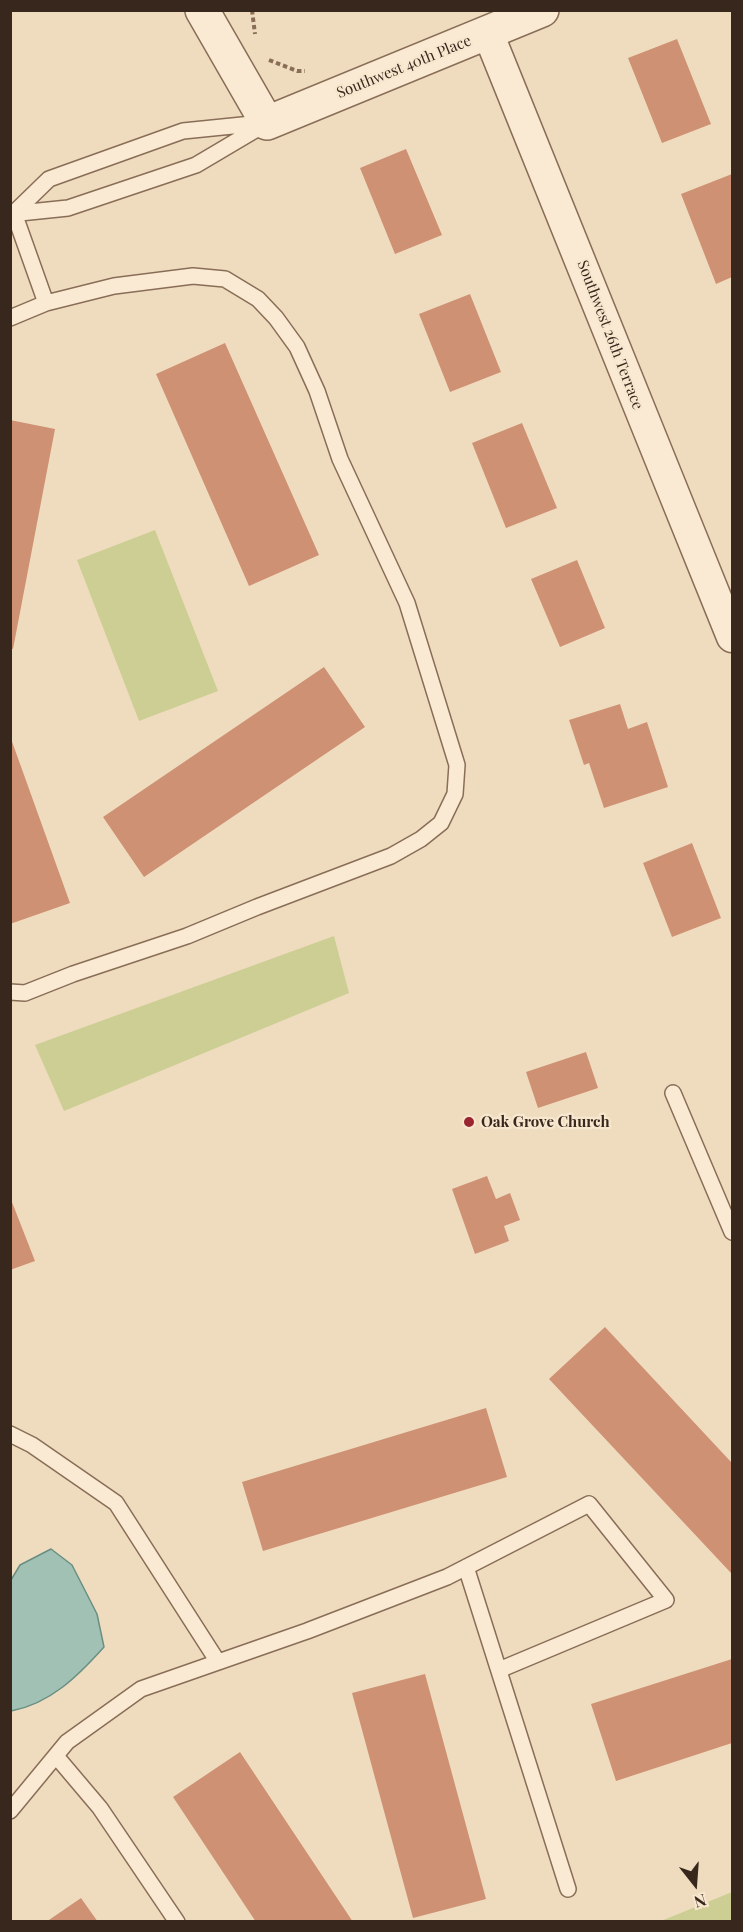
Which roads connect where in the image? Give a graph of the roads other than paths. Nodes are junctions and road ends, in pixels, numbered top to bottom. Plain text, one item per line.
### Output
1 (202, 10) edge
2 (542, 10) edge
3 (488, 33) junction
4 (267, 123) junction
5 (12, 214) edge
6 (46, 303) junction
7 (10, 318) edge
8 (732, 637) edge
9 (10, 992) edge
10 (673, 1093) dead end
11 (732, 1233) edge
12 (10, 1434) edge
13 (466, 1567) junction
14 (218, 1662) junction
15 (499, 1670) junction
16 (56, 1756) junction
17 (10, 1812) edge
18 (568, 1890) dead end
19 (177, 1922) edge

1 - 4 street
2 - 3 street, Southwest 40th Place
3 - 4 street, Southwest 40th Place
3 - 8 street, Southwest 26th Terrace
4 - 5 lane, Southwest 40th Place
4 - 5 lane, Southwest 40th Place
5 - 6 lane
6 - 7 lane
6 - 9 lane
10 - 11 lane
12 - 14 lane
13 - 14 lane
13 - 15 lane
13 - 15 lane
14 - 16 lane
15 - 18 lane
16 - 17 lane
16 - 19 lane

